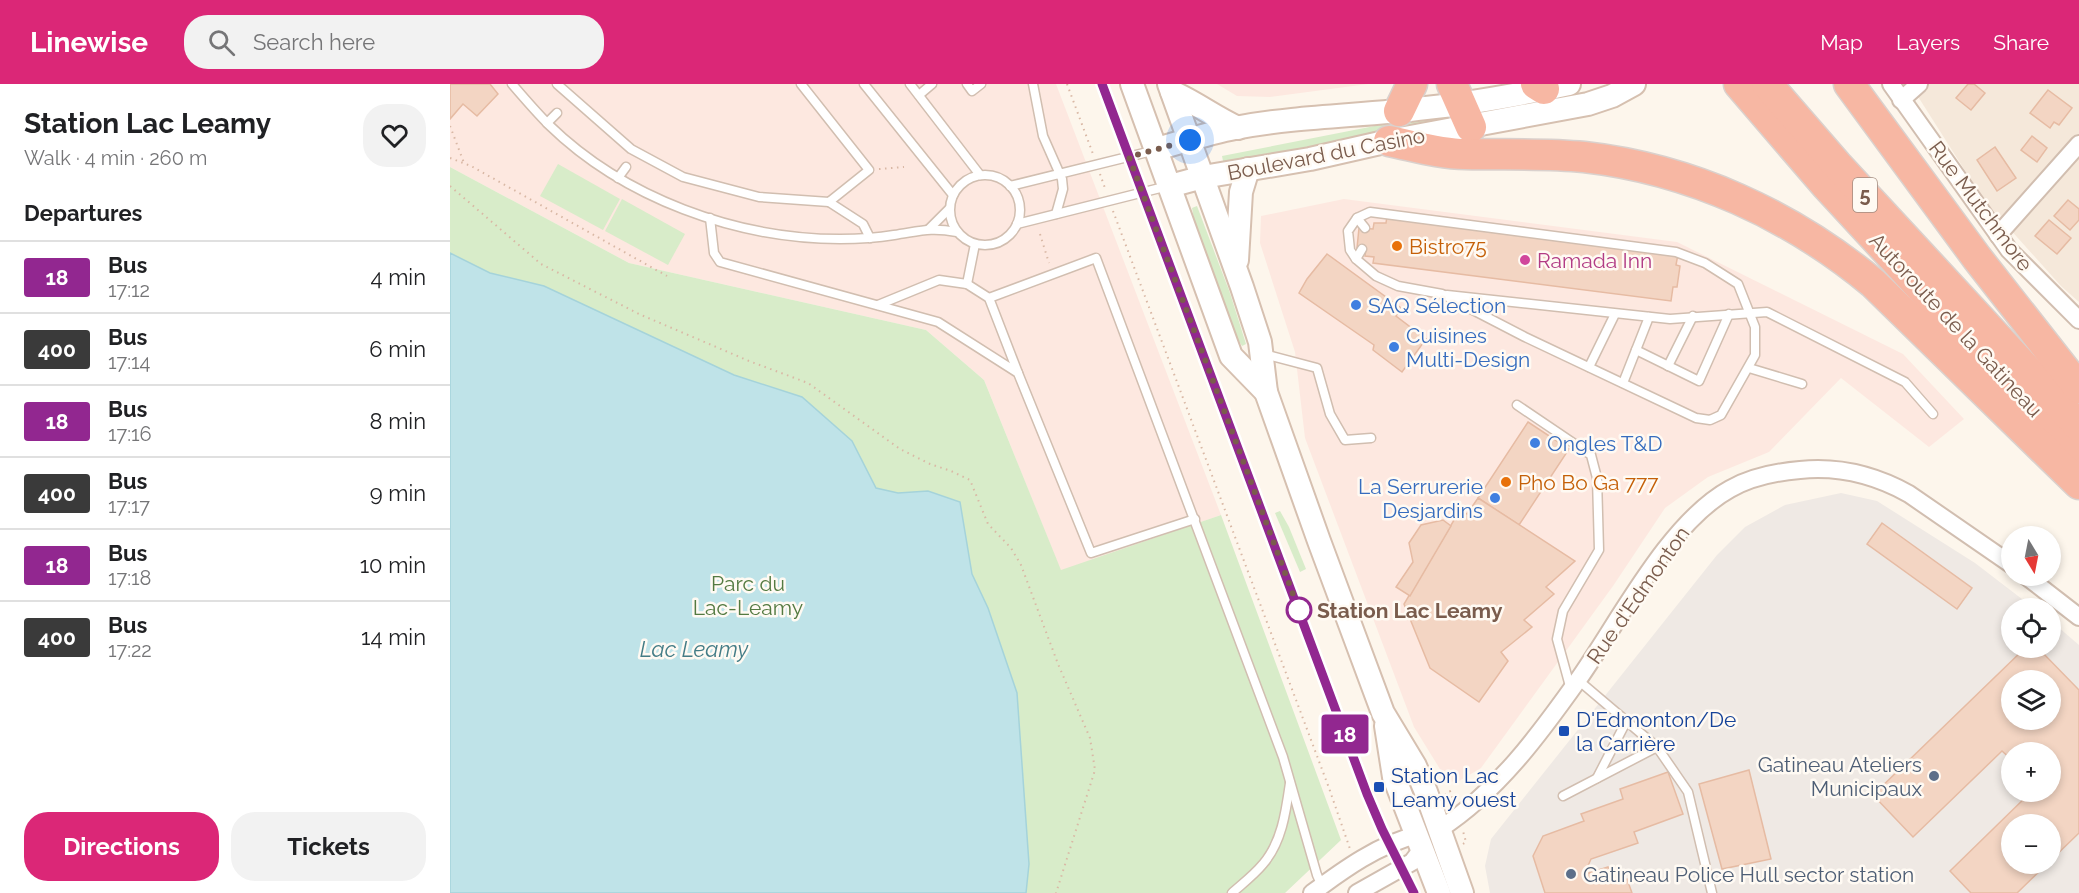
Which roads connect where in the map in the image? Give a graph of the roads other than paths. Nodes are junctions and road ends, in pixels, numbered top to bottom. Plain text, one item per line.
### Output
1 (513, 84) edge
2 (557, 84) edge
3 (801, 84) edge
4 (864, 84) edge
5 (910, 84) edge
6 (932, 84) edge
7 (967, 84) edge
8 (981, 84) edge
9 (1033, 84) edge
10 (1102, 84) edge
11 (1132, 84) edge
12 (1412, 84) edge
13 (1634, 84) edge
14 (1739, 84) edge
15 (1767, 84) edge
16 (1849, 84) edge
17 (1891, 84) edge
18 (1919, 84) edge
19 (1550, 86) edge
20 (1171, 88) edge
21 (919, 95) junction
22 (1901, 99) junction
23 (1461, 105) edge
24 (1399, 111) junction
25 (557, 113) dead end
26 (547, 123) junction
27 (1238, 128) junction
28 (1190, 140) junction
29 (1389, 141) junction
30 (2079, 144) edge
31 (1156, 149) junction
32 (1129, 157) junction
33 (626, 167) dead end
34 (1248, 169) junction
35 (1060, 174) junction
36 (980, 175) junction
37 (1203, 177) junction
38 (618, 178) junction
39 (1010, 186) junction
40 (1170, 186) junction
41 (1142, 192) junction
42 (953, 195) junction
43 (829, 202) junction
44 (950, 209) junction
45 (1056, 214) junction
46 (710, 218) junction
47 (1357, 218) junction
48 (1017, 224) junction
49 (1365, 228) dead end
50 (930, 229) junction
51 (957, 232) junction
52 (1998, 236) junction
53 (870, 238) junction
54 (975, 244) junction
55 (1362, 249) dead end
56 (1356, 259) junction
57 (1236, 268) junction
58 (967, 284) junction
59 (1442, 294) junction
60 (989, 298) junction
61 (877, 305) junction
62 (1750, 313) junction
63 (1615, 314) junction
64 (1729, 314) junction
65 (1693, 316) junction
66 (1649, 317) junction
67 (2079, 320) edge
68 (1636, 350) junction
69 (1261, 354) junction
70 (1668, 366) junction
71 (1589, 367) junction
72 (1749, 368) junction
73 (1018, 373) junction
74 (1623, 383) junction
75 (1802, 384) dead end
76 (2079, 388) edge
77 (1266, 392) junction
78 (1517, 405) dead end
79 (1933, 414) dead end
80 (2079, 426) edge
81 (1371, 438) dead end
82 (2079, 459) edge
83 (2079, 484) edge
84 (1196, 519) junction
85 (2001, 557) edge
86 (2039, 586) edge
87 (2079, 617) edge
88 (1575, 685) junction
89 (1383, 712) junction
90 (1626, 720) junction
91 (1657, 747) junction
92 (1598, 778) junction
93 (1291, 780) junction
94 (1563, 796) dead end
95 (1440, 829) junction
96 (1420, 842) junction
97 (1390, 844) junction
98 (1401, 867) junction
99 (1317, 889) edge
100 (1232, 893) edge
101 (1357, 893) edge
102 (1414, 893) edge
103 (1439, 893) edge
104 (1462, 893) edge
105 (1712, 893) edge

1 - 26 lane
2 - 43 lane
3 - 43 lane
4 - 42 lane
5 - 21 lane
6 - 21 lane
7 - 8 lane
9 - 35 lane
10 - 32 lane
11 - 31 main road
12 - 24 highway
13 - 23 main road, Boulevard du Casino
14 - 82 highway, Autoroute de la Gatineau / 5
15 - 80 highway, Autoroute de la Gatineau / 5
16 - 76 highway
17 - 22 street, Rue Mutchmore
18 - 22 street
19 - 23 main road, Boulevard du Casino
20 - 27 main road
20 - 28 main road
21 - 36 lane
22 - 52 street, Rue Mutchmore
23 - 24 main road, Boulevard du Casino
23 - 29 main road, Boulevard du Casino
24 - 27 main road, Boulevard du Casino
25 - 26 lane
26 - 38 lane
27 - 28 main road, Boulevard du Casino
28 - 31 main road, Boulevard du Casino
28 - 37 main road
29 - 34 main road, Boulevard du Casino
29 - 83 highway
30 - 52 street
31 - 32 lane, Boulevard du Casino
31 - 40 main road
32 - 35 lane, Boulevard du Casino
32 - 41 lane
33 - 38 lane
34 - 37 main road, Boulevard du Casino
34 - 57 main road
35 - 39 lane, Boulevard du Casino
35 - 45 lane
36 - 39 lane
36 - 42 lane
37 - 40 main road, Boulevard du Casino
37 - 57 main road
38 - 46 lane
39 - 48 lane
40 - 41 lane, Boulevard du Casino
40 - 77 main road
41 - 45 lane, Boulevard du Casino
41 - 97 lane
42 - 44 lane
43 - 53 lane
44 - 50 lane
44 - 51 lane
45 - 48 lane, Boulevard du Casino
46 - 53 lane
46 - 61 lane
47 - 49 lane
47 - 56 lane
47 - 62 lane
48 - 54 lane
50 - 51 lane
50 - 53 lane
51 - 54 lane
52 - 67 street, Rue Mutchmore
54 - 58 lane
55 - 56 lane
56 - 59 lane
57 - 69 main road
58 - 60 lane
58 - 61 lane
59 - 63 lane
59 - 71 lane
60 - 73 lane
60 - 84 lane
61 - 73 lane
62 - 64 lane
62 - 72 lane
62 - 79 lane
63 - 66 lane
63 - 71 lane
64 - 65 lane
64 - 70 lane
65 - 66 lane
65 - 70 lane
66 - 68 lane
68 - 70 lane
68 - 74 lane
69 - 77 main road
69 - 81 lane
71 - 74 lane
72 - 74 lane
72 - 75 lane
73 - 84 lane
77 - 89 main road
78 - 88 lane
84 - 93 lane
85 - 88 street, Rue d'Edmonton
86 - 87 street
88 - 90 lane
88 - 95 street, Rue d'Edmonton
89 - 95 main road
89 - 96 main road
90 - 91 lane
90 - 92 lane
91 - 92 lane
91 - 105 lane
92 - 94 lane
93 - 99 lane
93 - 100 lane
95 - 96 main road
95 - 104 main road
96 - 97 street
96 - 98 street
96 - 103 main road
97 - 98 lane
97 - 99 street
98 - 101 street
98 - 102 lane

